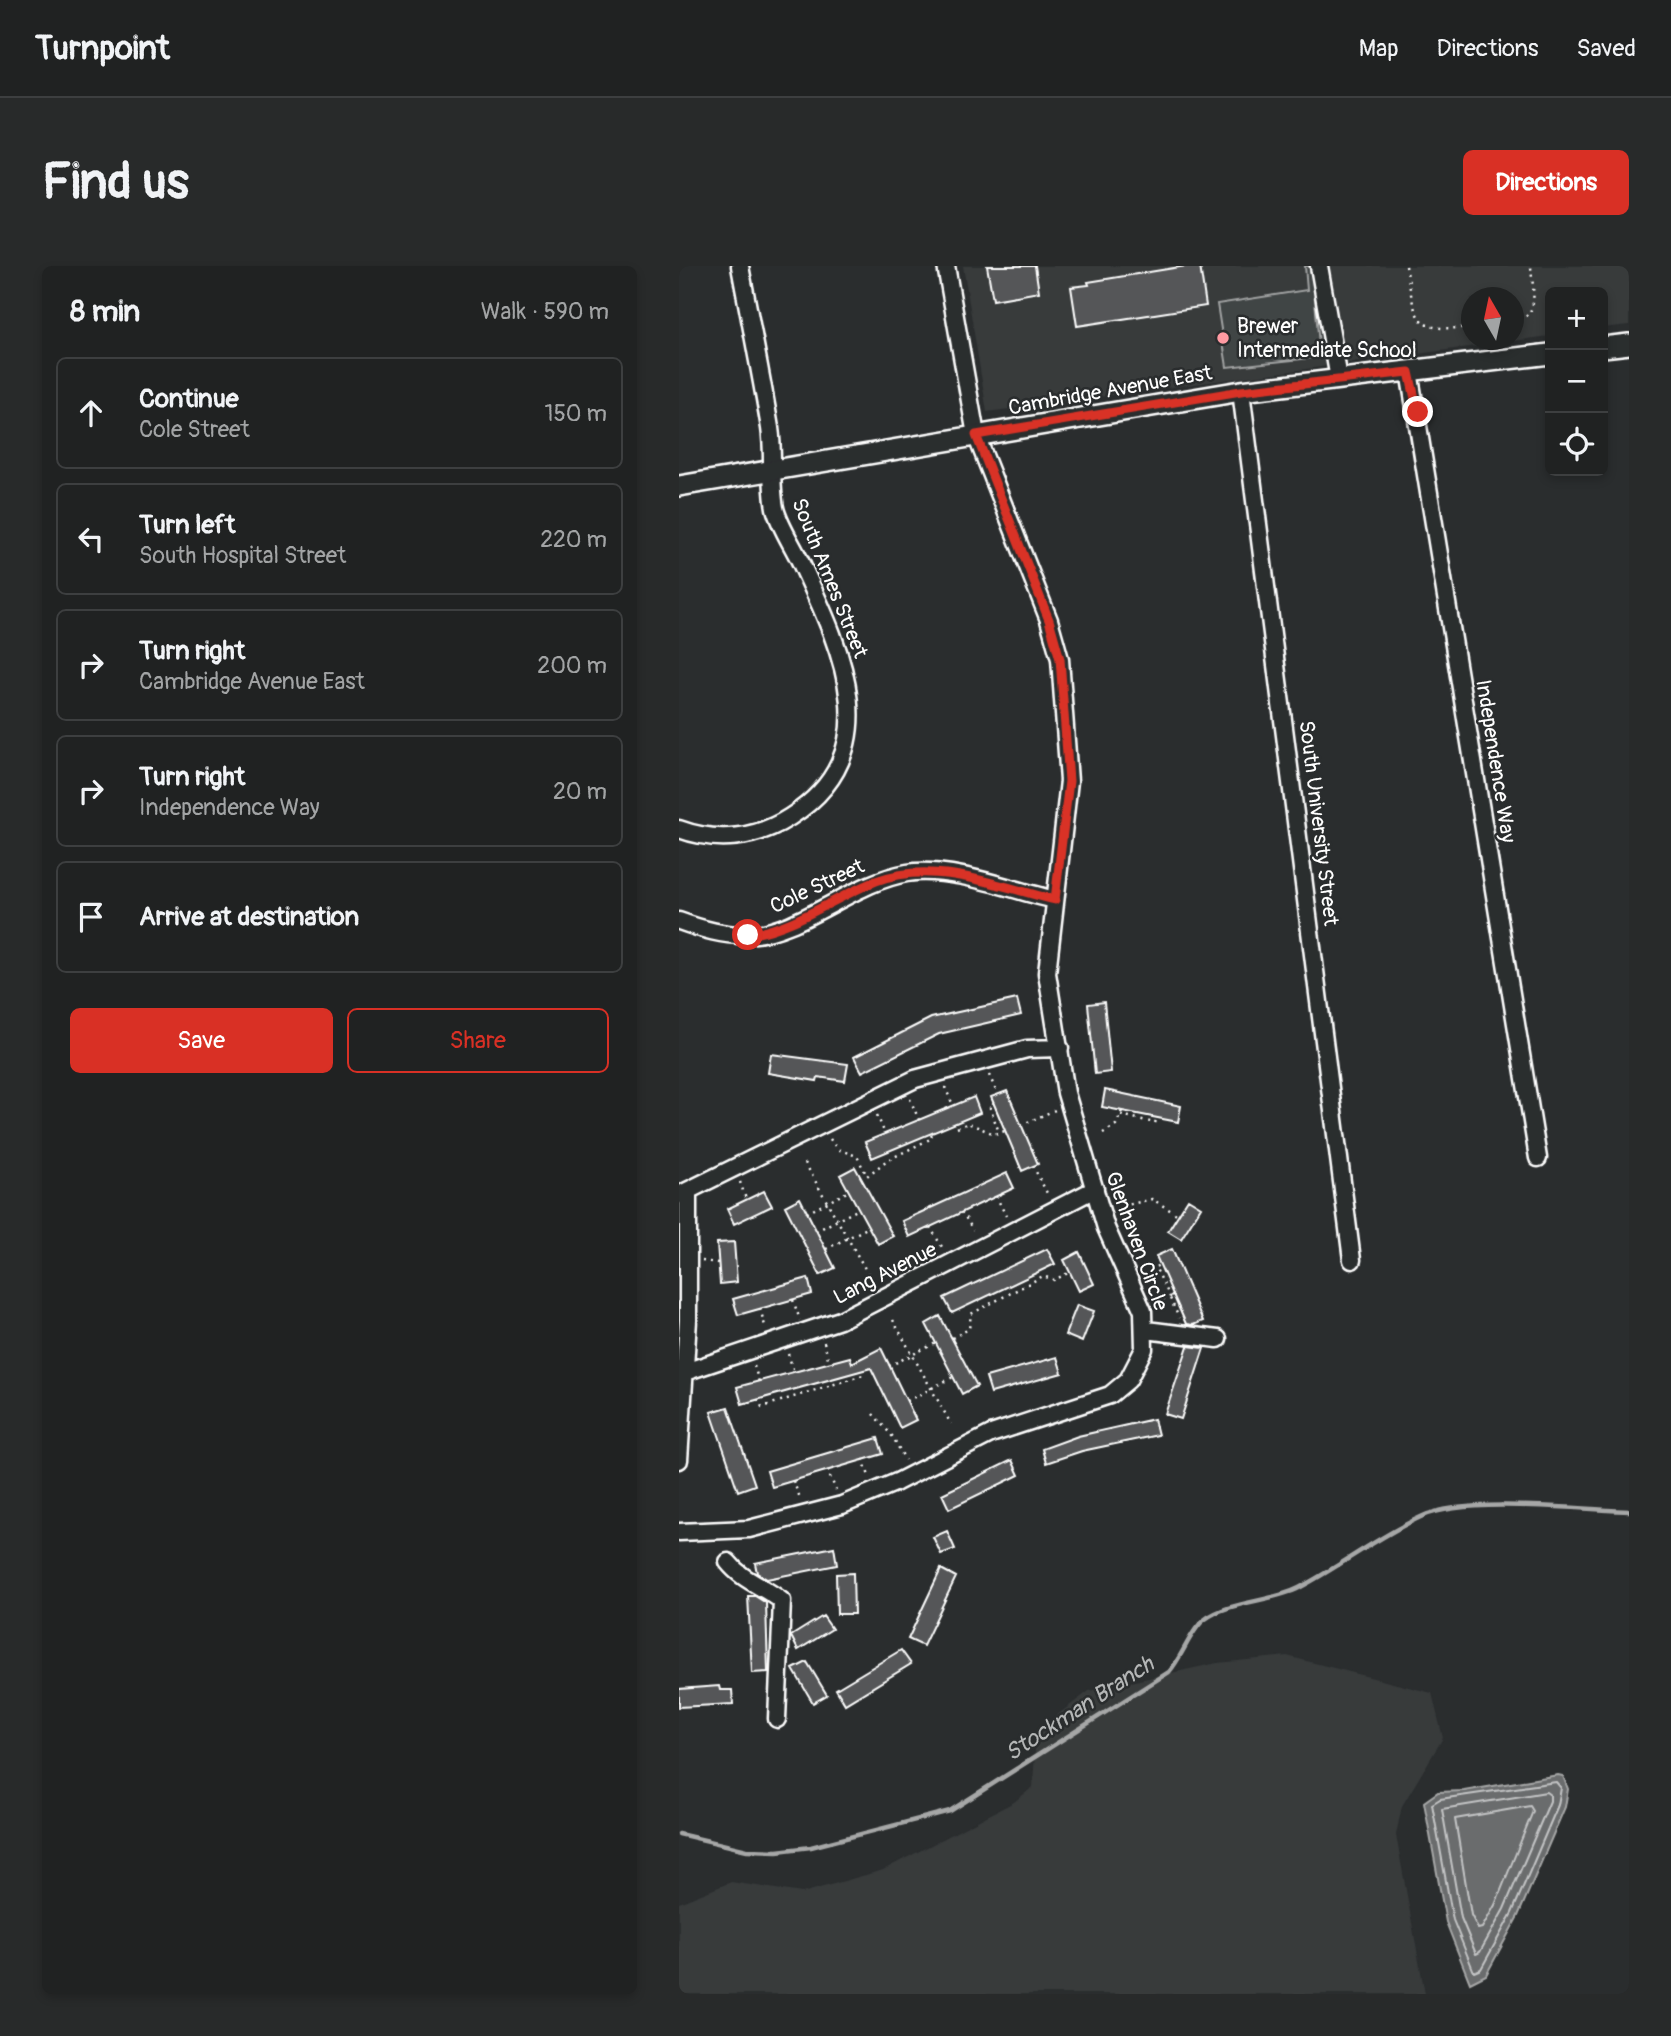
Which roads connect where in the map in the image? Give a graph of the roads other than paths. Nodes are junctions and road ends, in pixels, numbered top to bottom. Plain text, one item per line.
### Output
1 (740, 266) edge
2 (946, 266) edge
3 (1319, 266) edge
4 (1629, 344) edge
5 (1608, 346) edge
6 (1545, 355) edge
7 (1409, 372) junction
8 (1339, 379) junction
9 (1241, 391) junction
10 (976, 435) junction
11 (773, 469) junction
12 (679, 486) edge
13 (679, 828) edge
14 (1055, 900) junction
15 (679, 921) edge
16 (1059, 1048) junction
17 (1538, 1158) dead end
18 (1095, 1189) junction
19 (683, 1194) edge
20 (1352, 1260) dead end
21 (1146, 1330) junction
22 (1218, 1339) dead end
23 (685, 1372) junction
24 (679, 1460) edge
25 (679, 1532) edge
26 (728, 1562) dead end
27 (777, 1719) dead end

1 - 11 street, South Ames Street
2 - 10 street, Glenhaven Circle
3 - 8 street
4 - 5 main road
6 - 7 main road, Cambridge Avenue East
7 - 8 main road, Cambridge Avenue East
7 - 17 street, Independence Way
8 - 9 main road, Cambridge Avenue East
9 - 10 main road, Cambridge Avenue East
9 - 20 street, South University Street
10 - 11 main road, Cambridge Avenue East
10 - 14 street, Glenhaven Circle
11 - 12 main road, Cambridge Avenue East
11 - 13 street, South Ames Street
14 - 15 street, Cole Street
14 - 16 street, Glenhaven Circle
16 - 18 street, Glenhaven Circle
16 - 19 street
18 - 21 street, Glenhaven Circle
18 - 23 street, Lang Avenue
19 - 23 street
21 - 22 street
21 - 25 street, Glenhaven Circle
23 - 24 street
26 - 27 street

